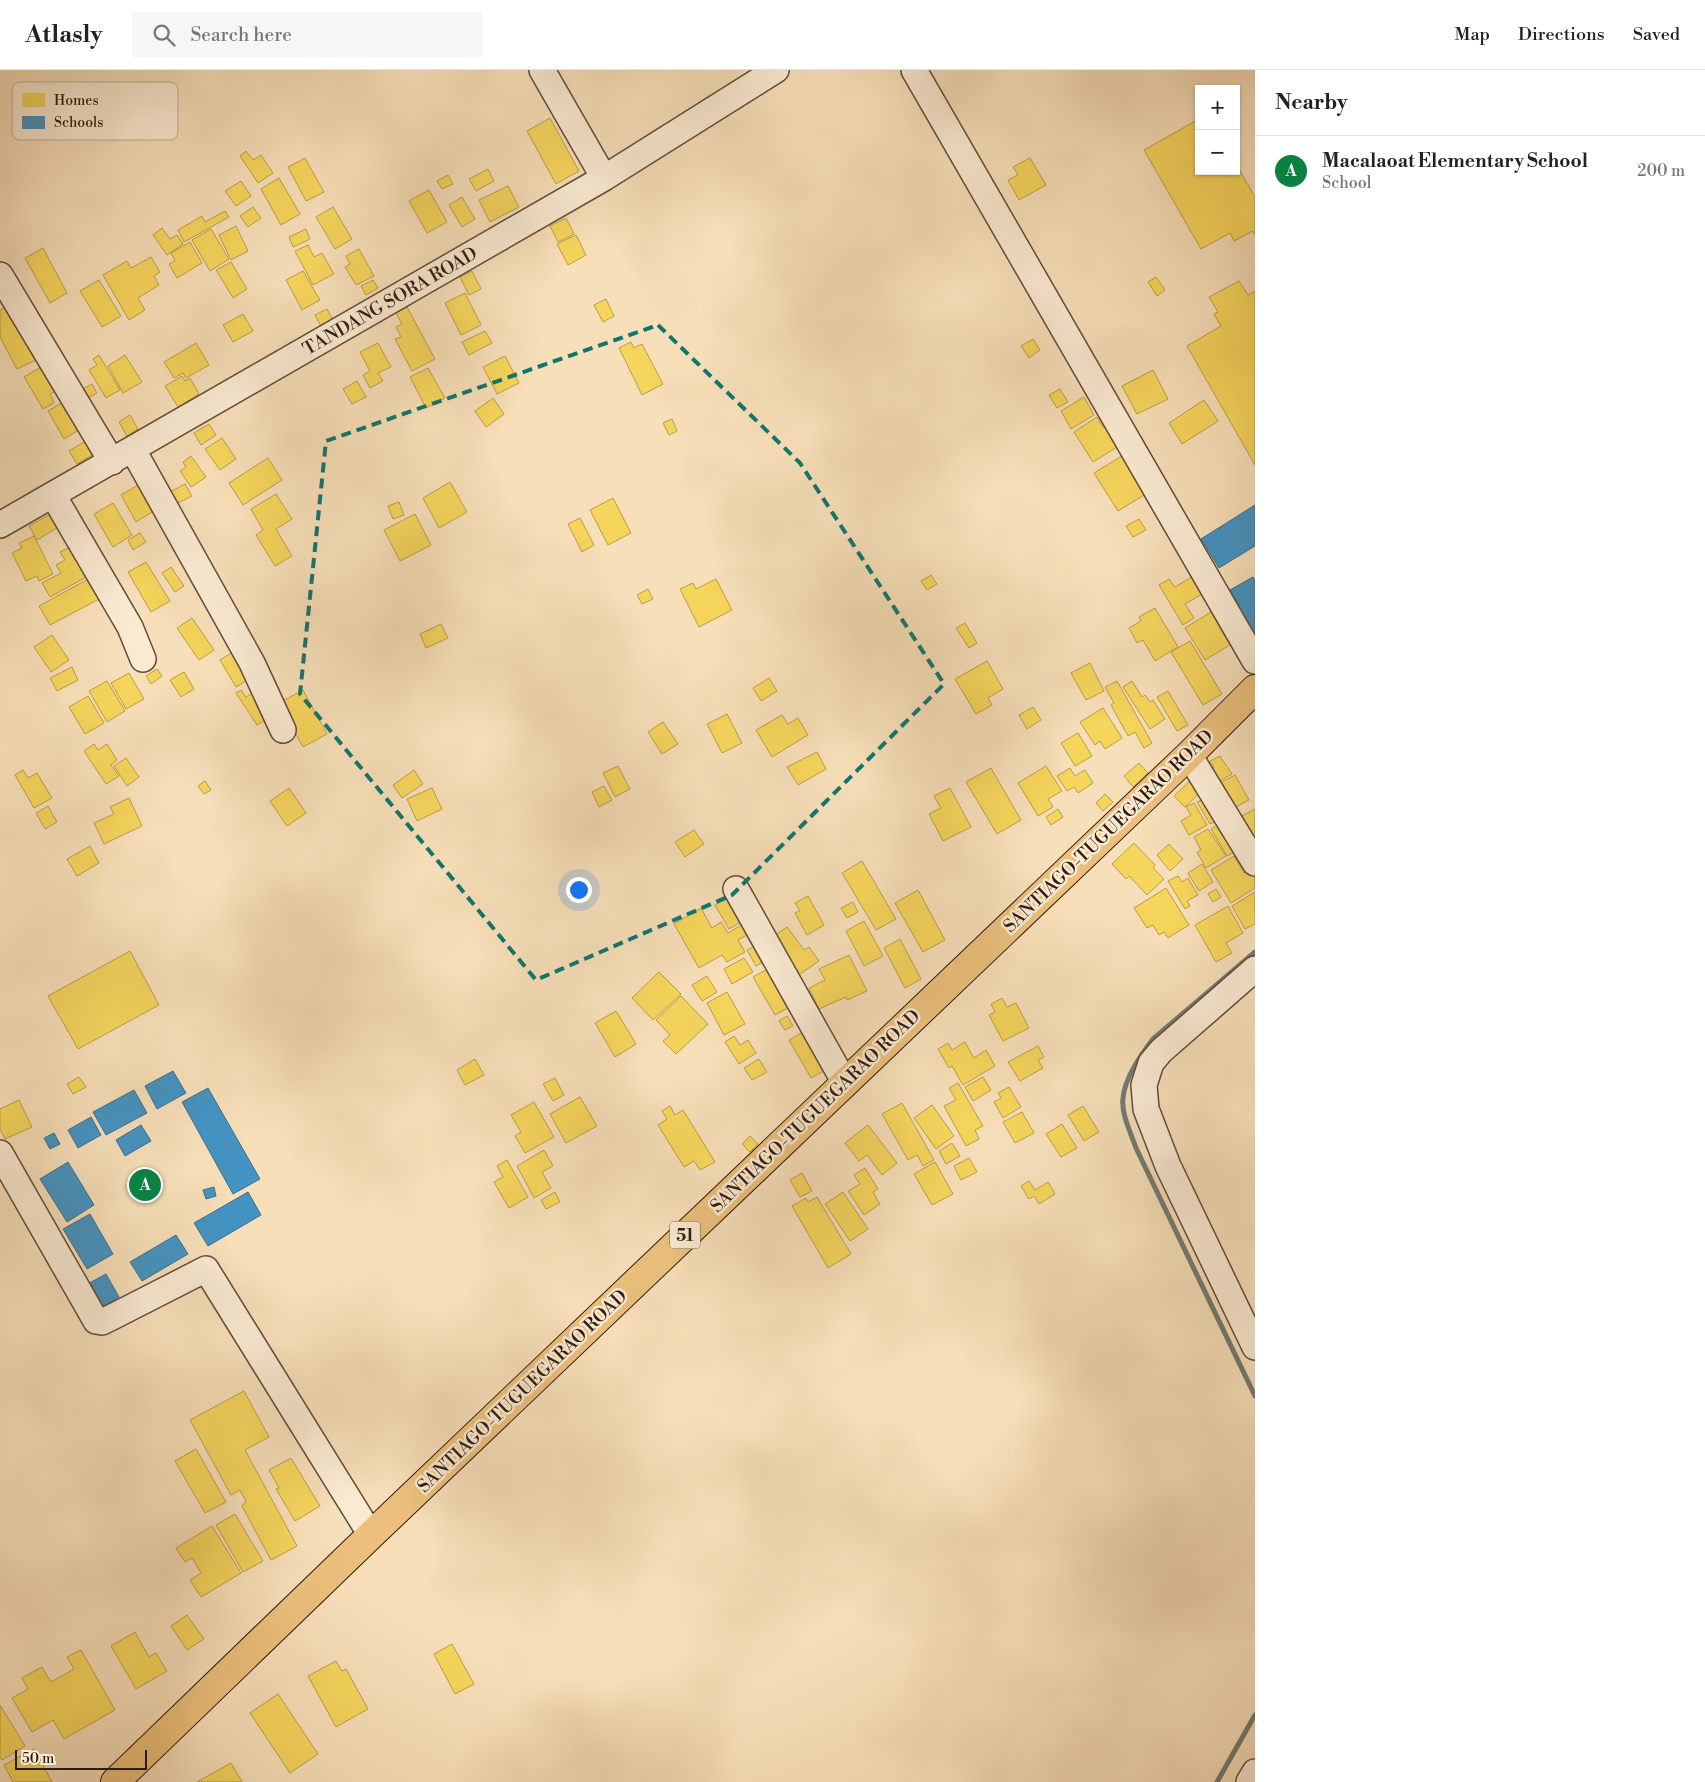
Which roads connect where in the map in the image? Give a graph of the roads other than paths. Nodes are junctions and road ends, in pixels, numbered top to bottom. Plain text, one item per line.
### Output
1 (542, 70) edge
2 (776, 70) edge
3 (914, 70) edge
4 (604, 178) junction
5 (0, 275) edge
6 (133, 450) junction
7 (112, 462) junction
8 (53, 495) junction
9 (0, 526) edge
10 (143, 659) dead end
11 (1255, 661) edge
12 (1255, 689) edge
13 (283, 730) dead end
14 (1189, 754) junction
15 (1255, 863) edge
16 (736, 889) dead end
17 (1255, 969) edge
18 (845, 1083) junction
19 (0, 1153) edge
20 (1255, 1347) edge
21 (371, 1535) junction
22 (1255, 1772) edge
23 (116, 1782) edge
24 (1250, 1782) edge

1 - 4 street
2 - 4 street, TANDANG SORA ROAD
3 - 11 street
4 - 6 street, TANDANG SORA ROAD
5 - 7 street
6 - 7 street, TANDANG SORA ROAD
6 - 13 street
7 - 8 street, TANDANG SORA ROAD
8 - 9 street, TANDANG SORA ROAD
8 - 10 street
12 - 14 highway, SANTIAGO-TUGUEGARAO ROAD / 51
14 - 15 street
14 - 18 highway, SANTIAGO-TUGUEGARAO ROAD / 51
16 - 18 street
17 - 20 street
18 - 21 highway, SANTIAGO-TUGUEGARAO ROAD / 51
19 - 21 street
21 - 23 highway, SANTIAGO-TUGUEGARAO ROAD / 51
22 - 24 street

